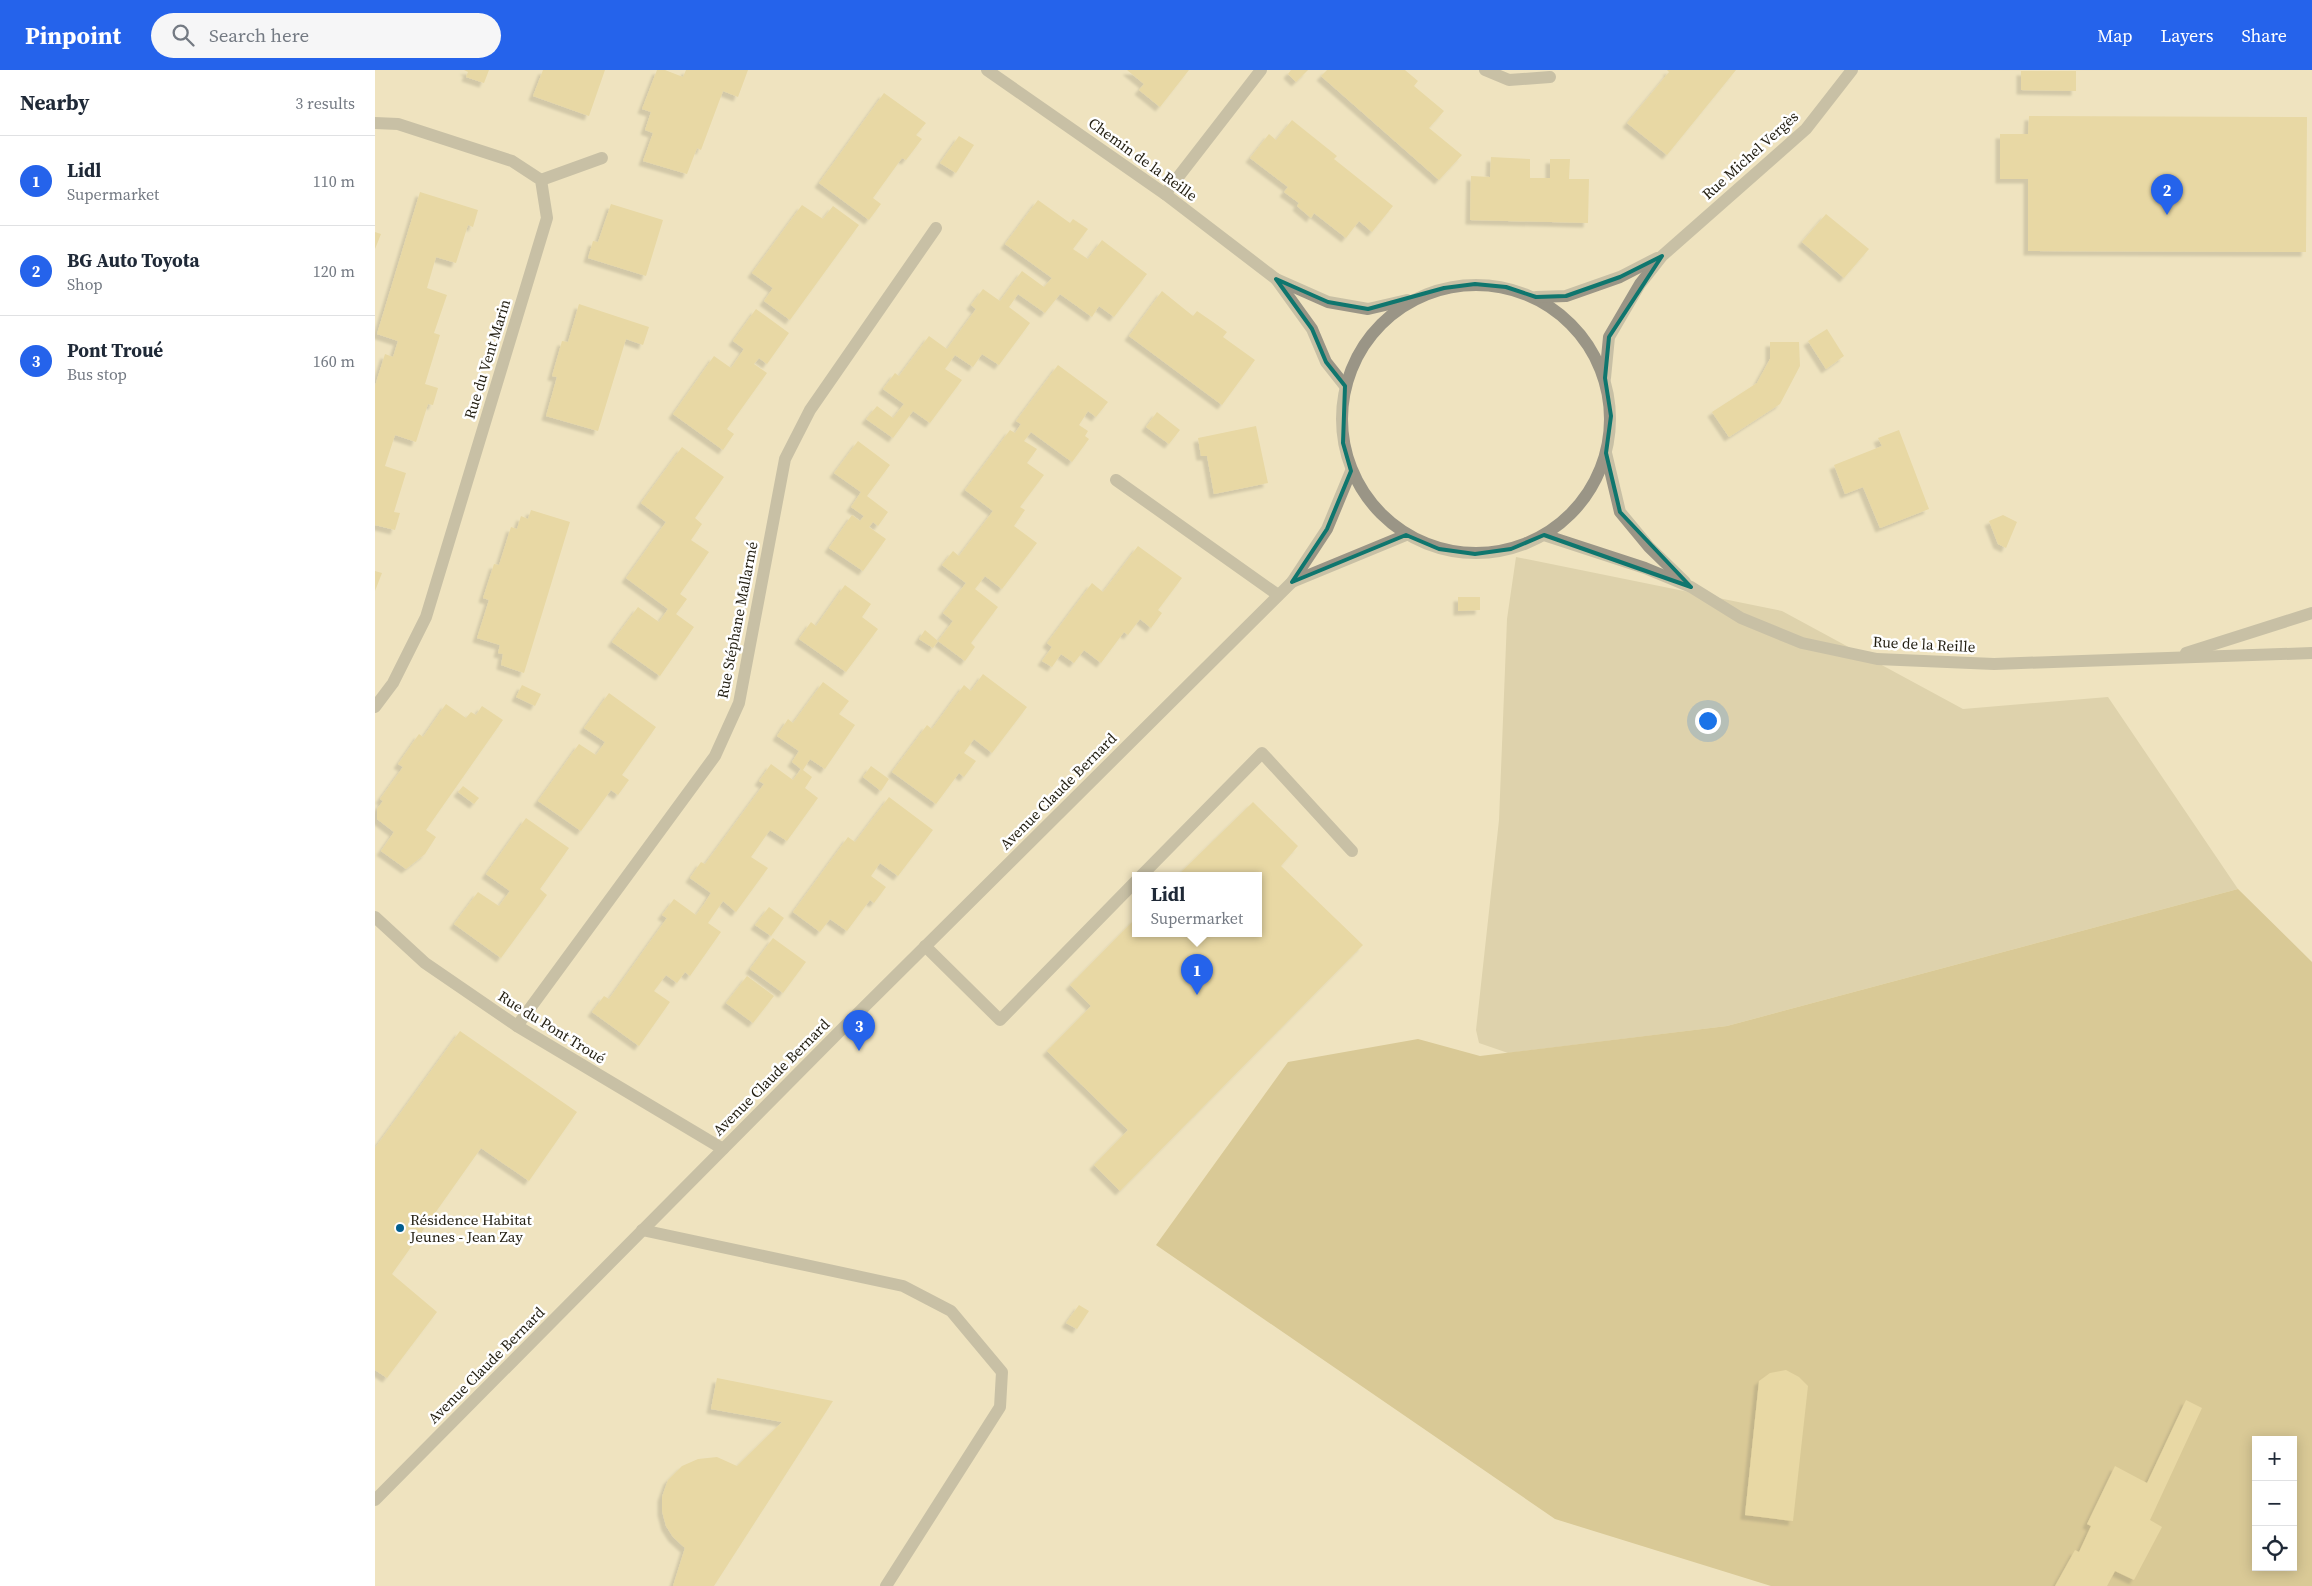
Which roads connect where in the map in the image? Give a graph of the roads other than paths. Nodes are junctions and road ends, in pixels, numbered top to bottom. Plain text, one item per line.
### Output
1 (987, 70) edge
2 (1261, 70) edge
3 (1485, 70) edge
4 (1852, 70) edge
5 (1550, 77) dead end
6 (375, 123) edge
7 (602, 158) dead end
8 (541, 180) junction
9 (1165, 194) junction
10 (936, 228) dead end
11 (1661, 256) junction
12 (1276, 280) junction
13 (1415, 298) junction
14 (1536, 298) junction
15 (1605, 378) junction
16 (1345, 386) junction
17 (1606, 453) junction
18 (1351, 471) junction
19 (1116, 480) dead end
20 (1406, 535) junction
21 (1544, 535) junction
22 (1292, 582) junction
23 (1691, 587) junction
24 (1278, 595) junction
25 (2312, 613) edge
26 (2312, 653) edge
27 (2171, 657) junction
28 (375, 707) edge
29 (1352, 851) dead end
30 (1145, 872) edge
31 (1132, 885) edge
32 (375, 917) edge
33 (925, 946) junction
34 (517, 1026) junction
35 (723, 1148) junction
36 (642, 1230) junction
37 (375, 1500) edge
38 (886, 1586) edge

1 - 9 street, Chemin de la Reille
2 - 9 street
3 - 5 street
4 - 11 street, Rue Michel Vergès
6 - 8 street
7 - 8 street
8 - 28 street, Rue du Vent Marin
9 - 12 street, Chemin de la Reille
10 - 34 street, Rue Stéphane Mallarmé
11 - 14 street, Rue Michel Vergès
11 - 15 street, Rue Michel Vergès
12 - 13 street, Chemin de la Reille
12 - 16 street, Chemin de la Reille
13 - 14 street
13 - 16 street
14 - 15 street
15 - 17 street
16 - 18 street
17 - 21 street
17 - 23 street, Rue de la Reille
18 - 20 street
18 - 22 street, Avenue Claude Bernard
19 - 24 street
20 - 21 street
20 - 22 street, Avenue Claude Bernard
21 - 23 street, Rue de la Reille
22 - 24 street, Avenue Claude Bernard
23 - 27 street, Rue de la Reille
24 - 33 street, Avenue Claude Bernard
25 - 27 street, Rue de la Reille
26 - 27 street, Rue de la Reille
29 - 30 street
31 - 33 street
32 - 34 street, Rue du Pont Troué
33 - 35 street, Avenue Claude Bernard
34 - 35 street, Rue du Pont Troué
35 - 36 street, Avenue Claude Bernard
36 - 37 street, Avenue Claude Bernard
36 - 38 street

